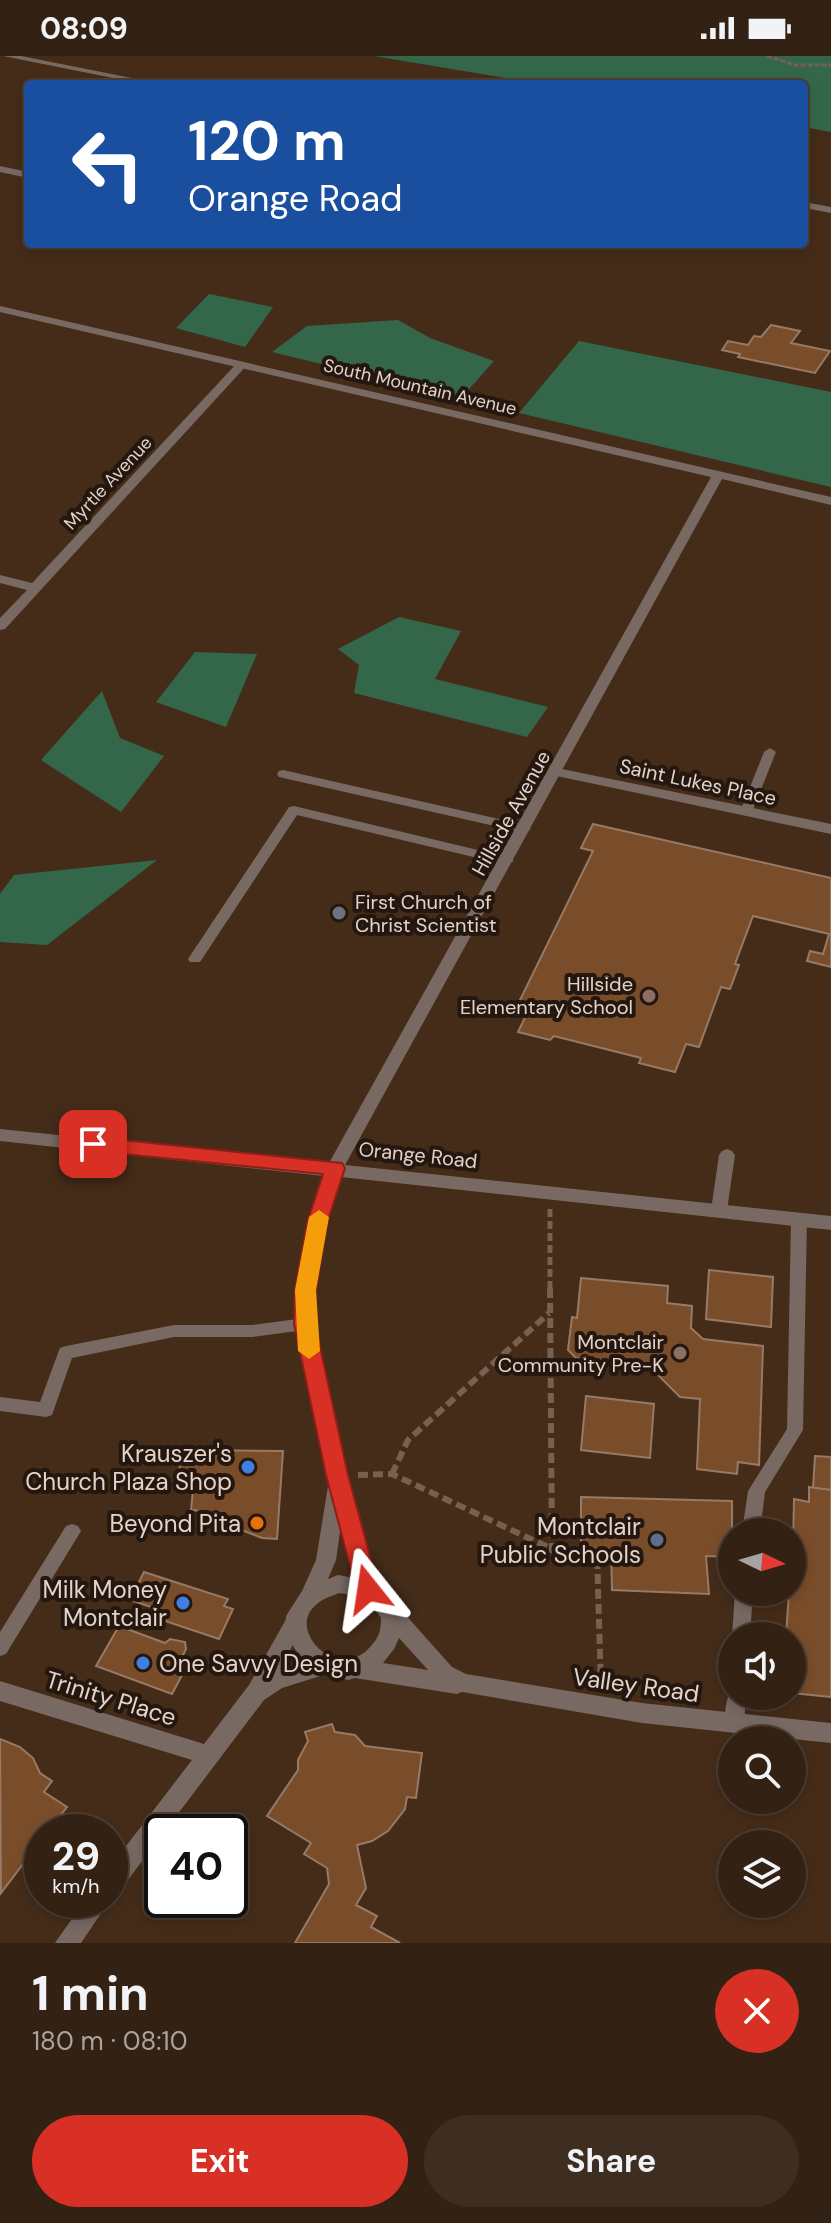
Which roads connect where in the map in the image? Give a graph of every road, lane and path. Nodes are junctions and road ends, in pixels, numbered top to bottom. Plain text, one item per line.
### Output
1 (7, 56) edge
2 (767, 56) edge
3 (831, 65) edge
4 (136, 80) edge
5 (0, 169) edge
6 (24, 174) edge
7 (808, 206) edge
8 (831, 210) edge
9 (0, 309) edge
10 (242, 364) junction
11 (718, 476) junction
12 (831, 501) edge
13 (0, 579) edge
14 (36, 588) junction
15 (0, 626) edge
16 (770, 752) dead end
17 (557, 772) junction
18 (283, 774) dead end
19 (746, 812) junction
20 (525, 829) junction
21 (831, 829) edge
22 (507, 861) junction
23 (195, 959) dead end
24 (0, 1135) edge
25 (727, 1155) dead end
26 (335, 1168) junction
27 (551, 1192) junction
28 (719, 1210) junction
29 (799, 1219) junction
30 (831, 1223) edge
31 (550, 1313) junction
32 (305, 1324) junction
33 (0, 1404) edge
34 (392, 1474) junction
35 (337, 1475) junction
36 (753, 1518) edge
37 (72, 1531) dead end
38 (552, 1549) junction
39 (368, 1589) junction
40 (310, 1596) junction
41 (388, 1611) junction
42 (296, 1620) junction
43 (0, 1648) edge
44 (323, 1666) junction
45 (355, 1668) junction
46 (483, 1687) junction
47 (0, 1691) edge
48 (257, 1692) junction
49 (602, 1707) junction
50 (736, 1710) edge
51 (735, 1724) junction
52 (831, 1733) edge
53 (207, 1755) junction
54 (128, 1861) edge
55 (86, 1918) edge
56 (67, 1943) edge

1 - 4 street
2 - 3 path
5 - 6 street
7 - 8 street
9 - 10 street, South Mountain Avenue
10 - 11 street, South Mountain Avenue
10 - 14 street, Myrtle Avenue
11 - 12 street, South Mountain Avenue
11 - 17 street, Hillside Avenue
13 - 14 street
14 - 15 street, Myrtle Avenue
16 - 19 lane
17 - 19 street, Saint Lukes Place
17 - 20 street, Hillside Avenue
18 - 20 lane
19 - 21 street, Saint Lukes Place
20 - 22 street, Hillside Avenue
22 - 23 lane
22 - 26 street, Hillside Avenue
24 - 26 street, Orange Road
25 - 28 lane
26 - 27 street, Orange Road
26 - 32 street, Hillside Avenue
27 - 28 street, Orange Road
27 - 31 path
28 - 29 street, Orange Road
29 - 30 street, Orange Road
29 - 36 lane
31 - 34 path
31 - 38 path
32 - 33 lane
32 - 35 street, Hillside Avenue
34 - 35 path
34 - 38 path
35 - 39 street, Hillside Avenue
35 - 40 street
37 - 43 lane
38 - 49 path
39 - 40 street
39 - 41 street
40 - 42 street
41 - 45 street
41 - 46 street, Valley Road
42 - 44 street
42 - 48 street
44 - 45 street
44 - 48 street
45 - 46 street, Valley Road
46 - 49 street, Valley Road
47 - 53 street, Trinity Place
48 - 53 street
49 - 51 street, Valley Road
50 - 51 lane
51 - 52 street, Valley Road
53 - 54 street
55 - 56 street

